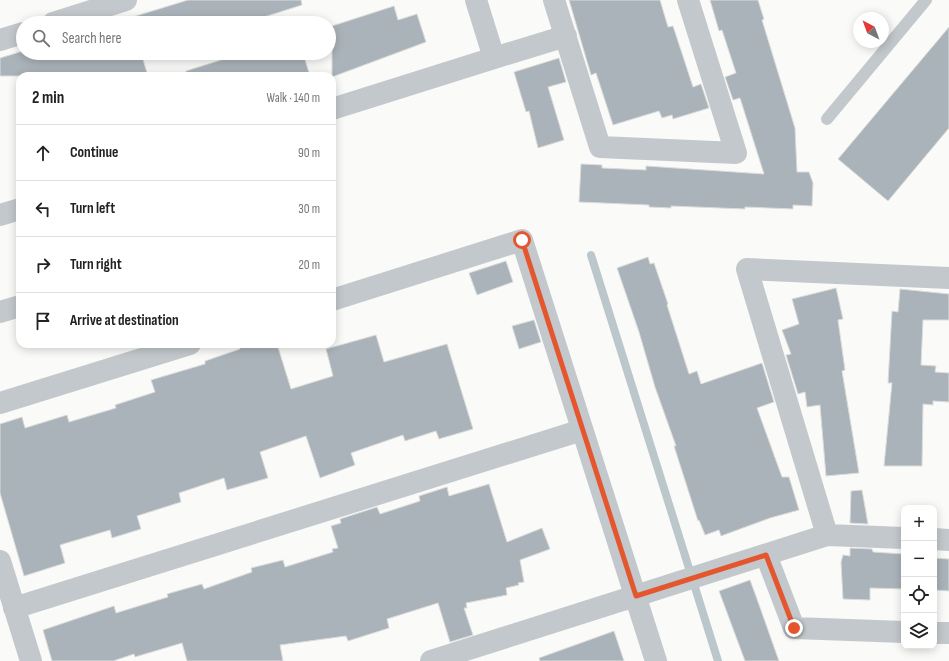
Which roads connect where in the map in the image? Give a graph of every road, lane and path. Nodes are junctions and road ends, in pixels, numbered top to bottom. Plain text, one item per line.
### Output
1 (126, 0) edge
2 (476, 0) edge
3 (554, 0) edge
4 (688, 0) edge
5 (926, 0) edge
6 (75, 16) edge
7 (16, 35) edge
8 (566, 36) junction
9 (0, 40) edge
10 (494, 58) junction
11 (336, 107) edge
12 (827, 119) dead end
13 (16, 210) edge
14 (0, 215) edge
15 (949, 278) edge
16 (336, 299) edge
17 (16, 307) edge
18 (0, 312) edge
19 (177, 348) edge
20 (0, 403) edge
21 (582, 430) junction
22 (827, 535) junction
23 (901, 538) edge
24 (937, 539) edge
25 (949, 540) edge
26 (766, 555) junction
27 (0, 561) edge
28 (636, 596) junction
29 (14, 608) junction
30 (901, 632) edge
31 (937, 633) edge
32 (949, 633) edge
33 (31, 661) edge
34 (431, 661) edge
35 (656, 661) edge

1 - 6 street
2 - 10 street
3 - 8 street
4 - 8 street
5 - 12 lane
7 - 9 street
8 - 10 street
10 - 11 street
13 - 14 street
15 - 22 street
16 - 21 street
17 - 18 street
19 - 20 street
21 - 28 street
21 - 29 street
22 - 23 street
22 - 26 street
24 - 25 street
26 - 28 street
26 - 30 street
27 - 29 street
28 - 34 street
28 - 35 street
29 - 33 street
31 - 32 street

